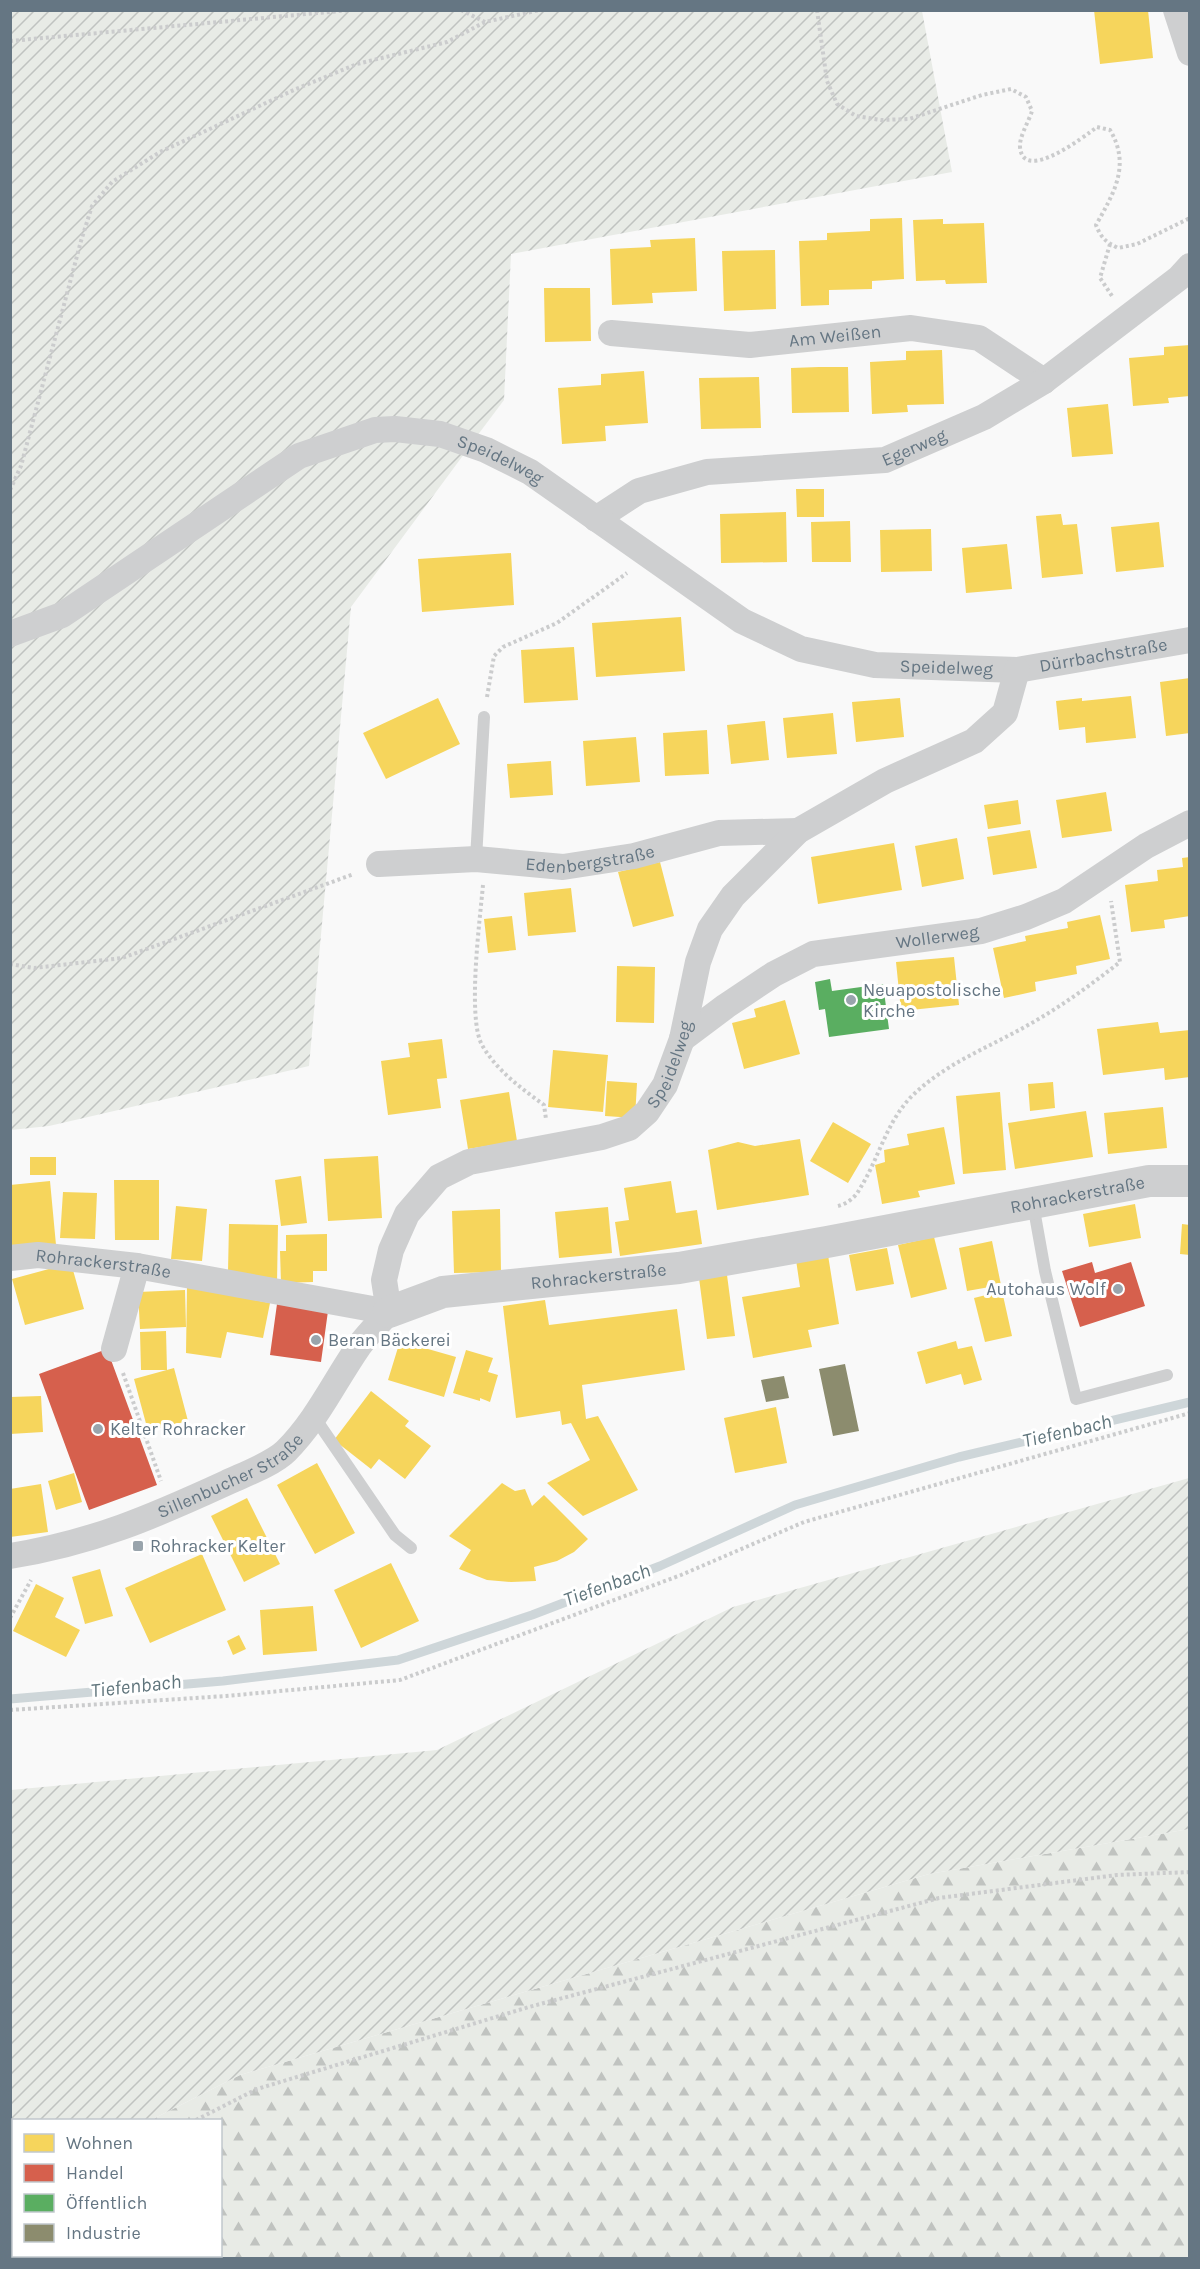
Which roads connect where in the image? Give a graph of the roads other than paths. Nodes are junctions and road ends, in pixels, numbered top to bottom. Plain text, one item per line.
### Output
1 (1176, 10) edge
2 (1190, 53) edge
3 (1190, 266) edge
4 (611, 333) dead end
5 (1044, 381) junction
6 (596, 519) junction
7 (10, 634) edge
8 (1190, 640) edge
9 (1017, 670) junction
10 (484, 717) road end
11 (1190, 823) edge
12 (798, 831) junction
13 (481, 859) junction
14 (379, 864) road end
15 (682, 1039) junction
16 (1190, 1181) edge
17 (1032, 1202) junction
18 (10, 1258) edge
19 (136, 1266) junction
20 (389, 1312) junction
21 (114, 1349) road end
22 (1167, 1374) dead end
23 (315, 1418) junction
24 (411, 1548) dead end
25 (10, 1556) edge

1 - 2 street
3 - 5 street, Egerweg
4 - 5 street, Am Weißen
5 - 6 street, Egerweg
6 - 7 street, Speidelweg
6 - 9 street, Speidelweg
8 - 9 street, Dürrbachstraße
9 - 12 street, Speidelweg
10 - 13 lane
11 - 15 street, Wollerweg
12 - 13 street, Edenbergstraße
12 - 15 street, Speidelweg
13 - 14 street, Edenbergstraße
15 - 20 street, Speidelweg
16 - 17 street, Rohrackerstraße
17 - 20 street, Rohrackerstraße
17 - 22 lane
18 - 19 street, Rohrackerstraße
19 - 20 street, Rohrackerstraße
19 - 21 street
20 - 23 street, Sillenbucher Straße
23 - 24 lane
23 - 25 street, Sillenbucher Straße

